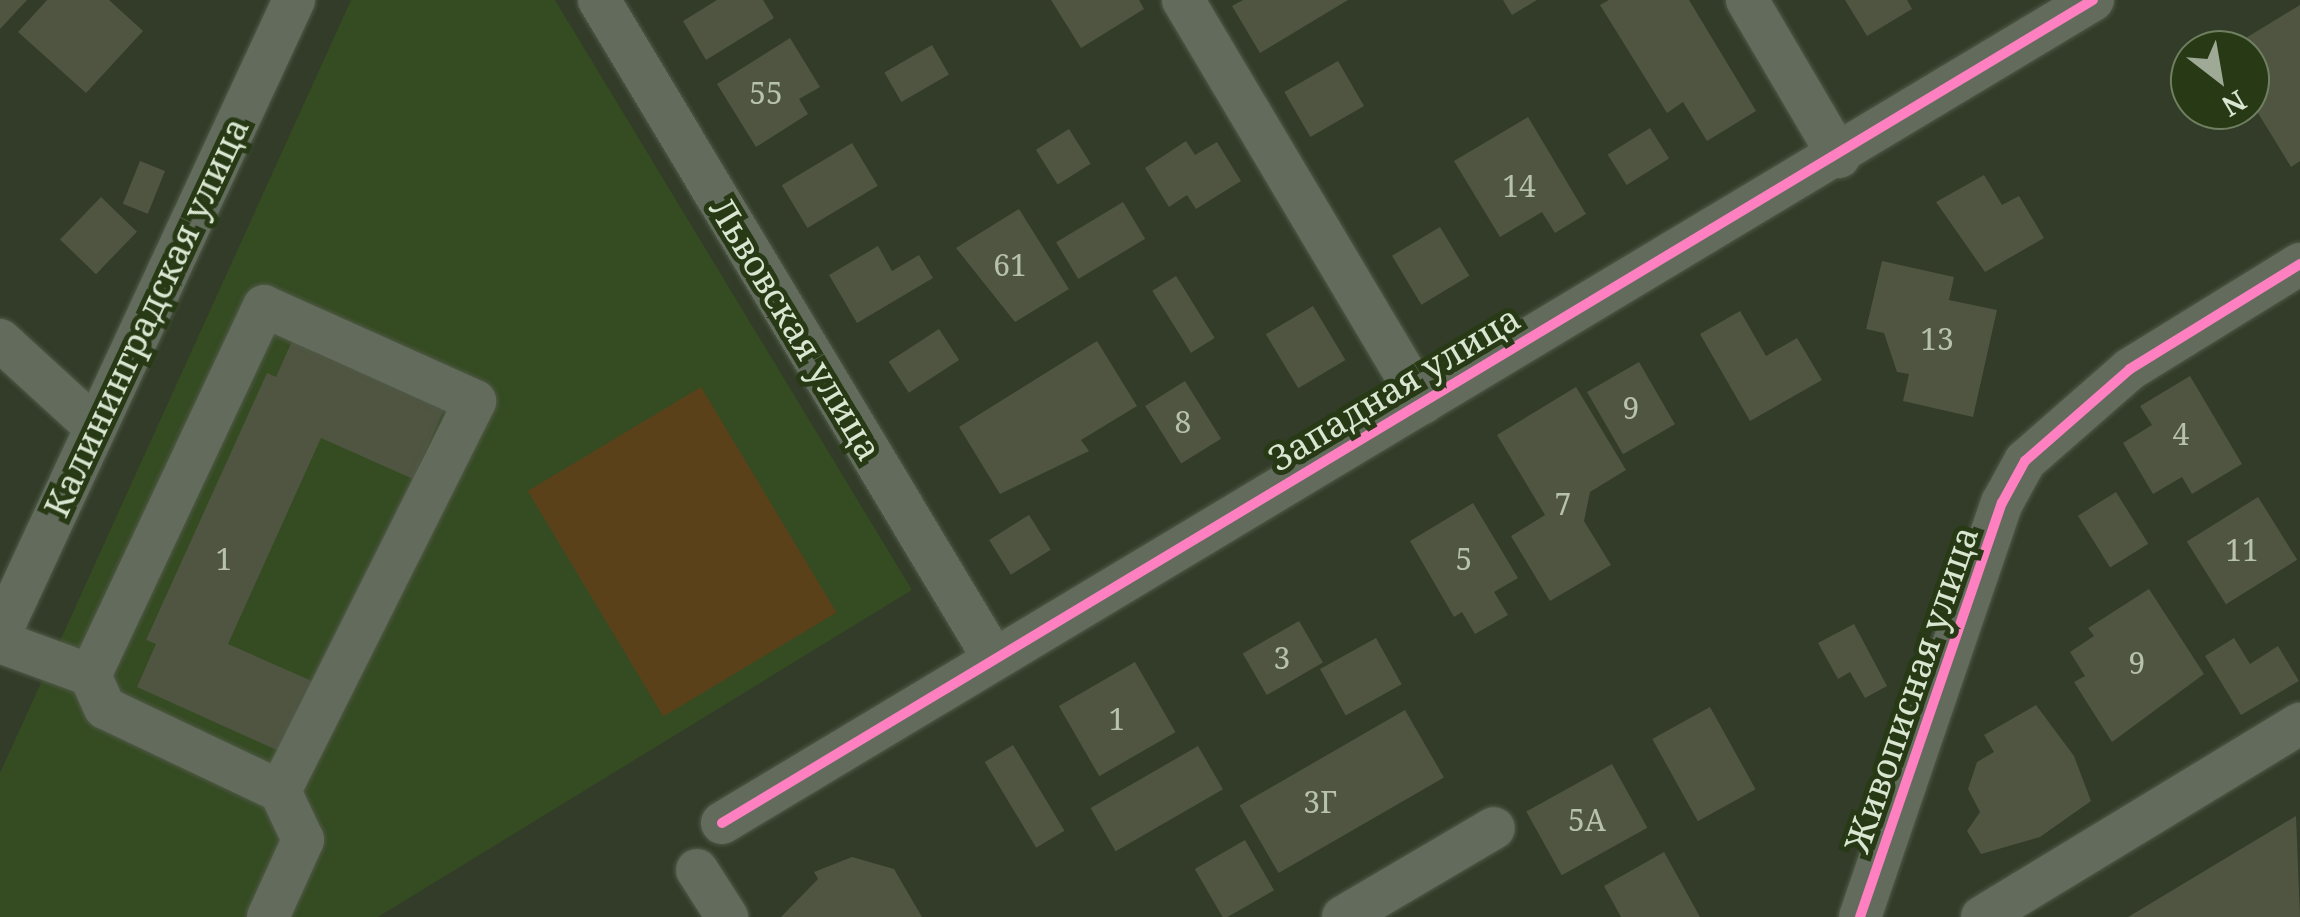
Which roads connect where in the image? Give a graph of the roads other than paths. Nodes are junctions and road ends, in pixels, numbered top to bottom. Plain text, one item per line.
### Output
1 (294, 0) edge
2 (598, 0) edge
3 (1183, 0) edge
4 (1747, 0) edge
5 (2093, 0) edge
6 (1839, 157) junction
7 (2300, 264) edge
8 (0, 340) edge
9 (1422, 403) junction
10 (94, 426) junction
11 (0, 634) edge
12 (0, 642) edge
13 (994, 659) junction
14 (90, 675) junction
15 (2300, 724) edge
16 (280, 792) junction
17 (722, 822) dead end
18 (1494, 828) dead end
19 (698, 870) dead end
20 (268, 917) edge
21 (727, 917) edge
22 (1342, 917) edge
23 (1860, 917) edge
24 (1982, 917) edge

1 - 10 street, Калининградская улица
2 - 13 street, Львовская улица
3 - 9 street
4 - 6 street
5 - 6 street, Западная улица
6 - 9 street, Западная улица
7 - 23 street, Живописная улица
8 - 10 street
9 - 13 street, Западная улица
10 - 11 street, Калининградская улица
12 - 14 street
13 - 17 street, Западная улица
14 - 16 street
14 - 16 street
15 - 24 street
16 - 20 street
18 - 22 street
19 - 21 street

